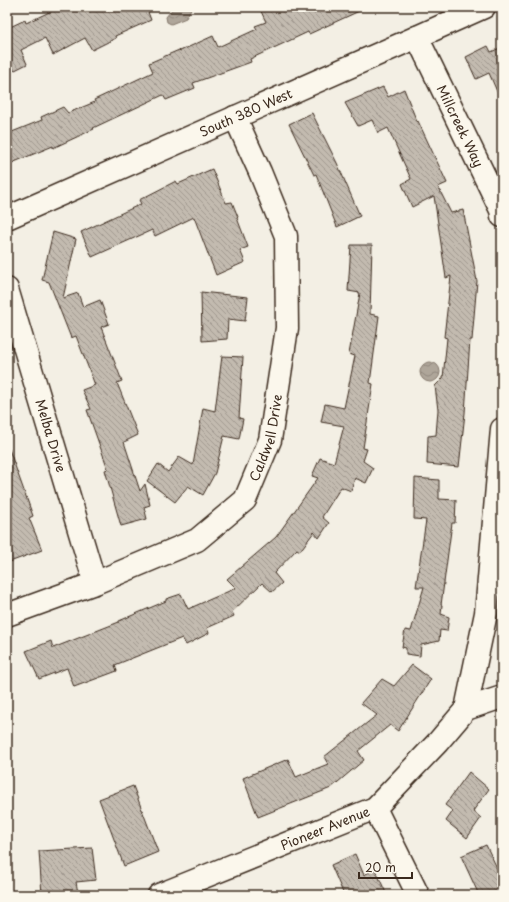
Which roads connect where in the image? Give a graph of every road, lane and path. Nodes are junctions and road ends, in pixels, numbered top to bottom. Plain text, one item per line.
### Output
1 (484, 7) edge
2 (418, 37) junction
3 (235, 118) junction
4 (502, 216) edge
5 (7, 218) edge
6 (7, 289) edge
7 (502, 429) edge
8 (499, 486) edge
9 (95, 583) junction
10 (7, 615) edge
11 (502, 697) edge
12 (466, 709) junction
13 (375, 808) junction
14 (159, 895) edge
15 (418, 895) edge

1 - 2 street, South 380 West
2 - 3 street, South 380 West
2 - 4 street, Millcreek Way
3 - 5 street, South 380 West
3 - 9 street, Caldwell Drive
6 - 9 street, Melba Drive
7 - 8 street
8 - 12 street
9 - 10 street, Caldwell Drive
11 - 12 street
12 - 13 street, Pioneer Avenue
13 - 14 street, Pioneer Avenue
13 - 15 street

